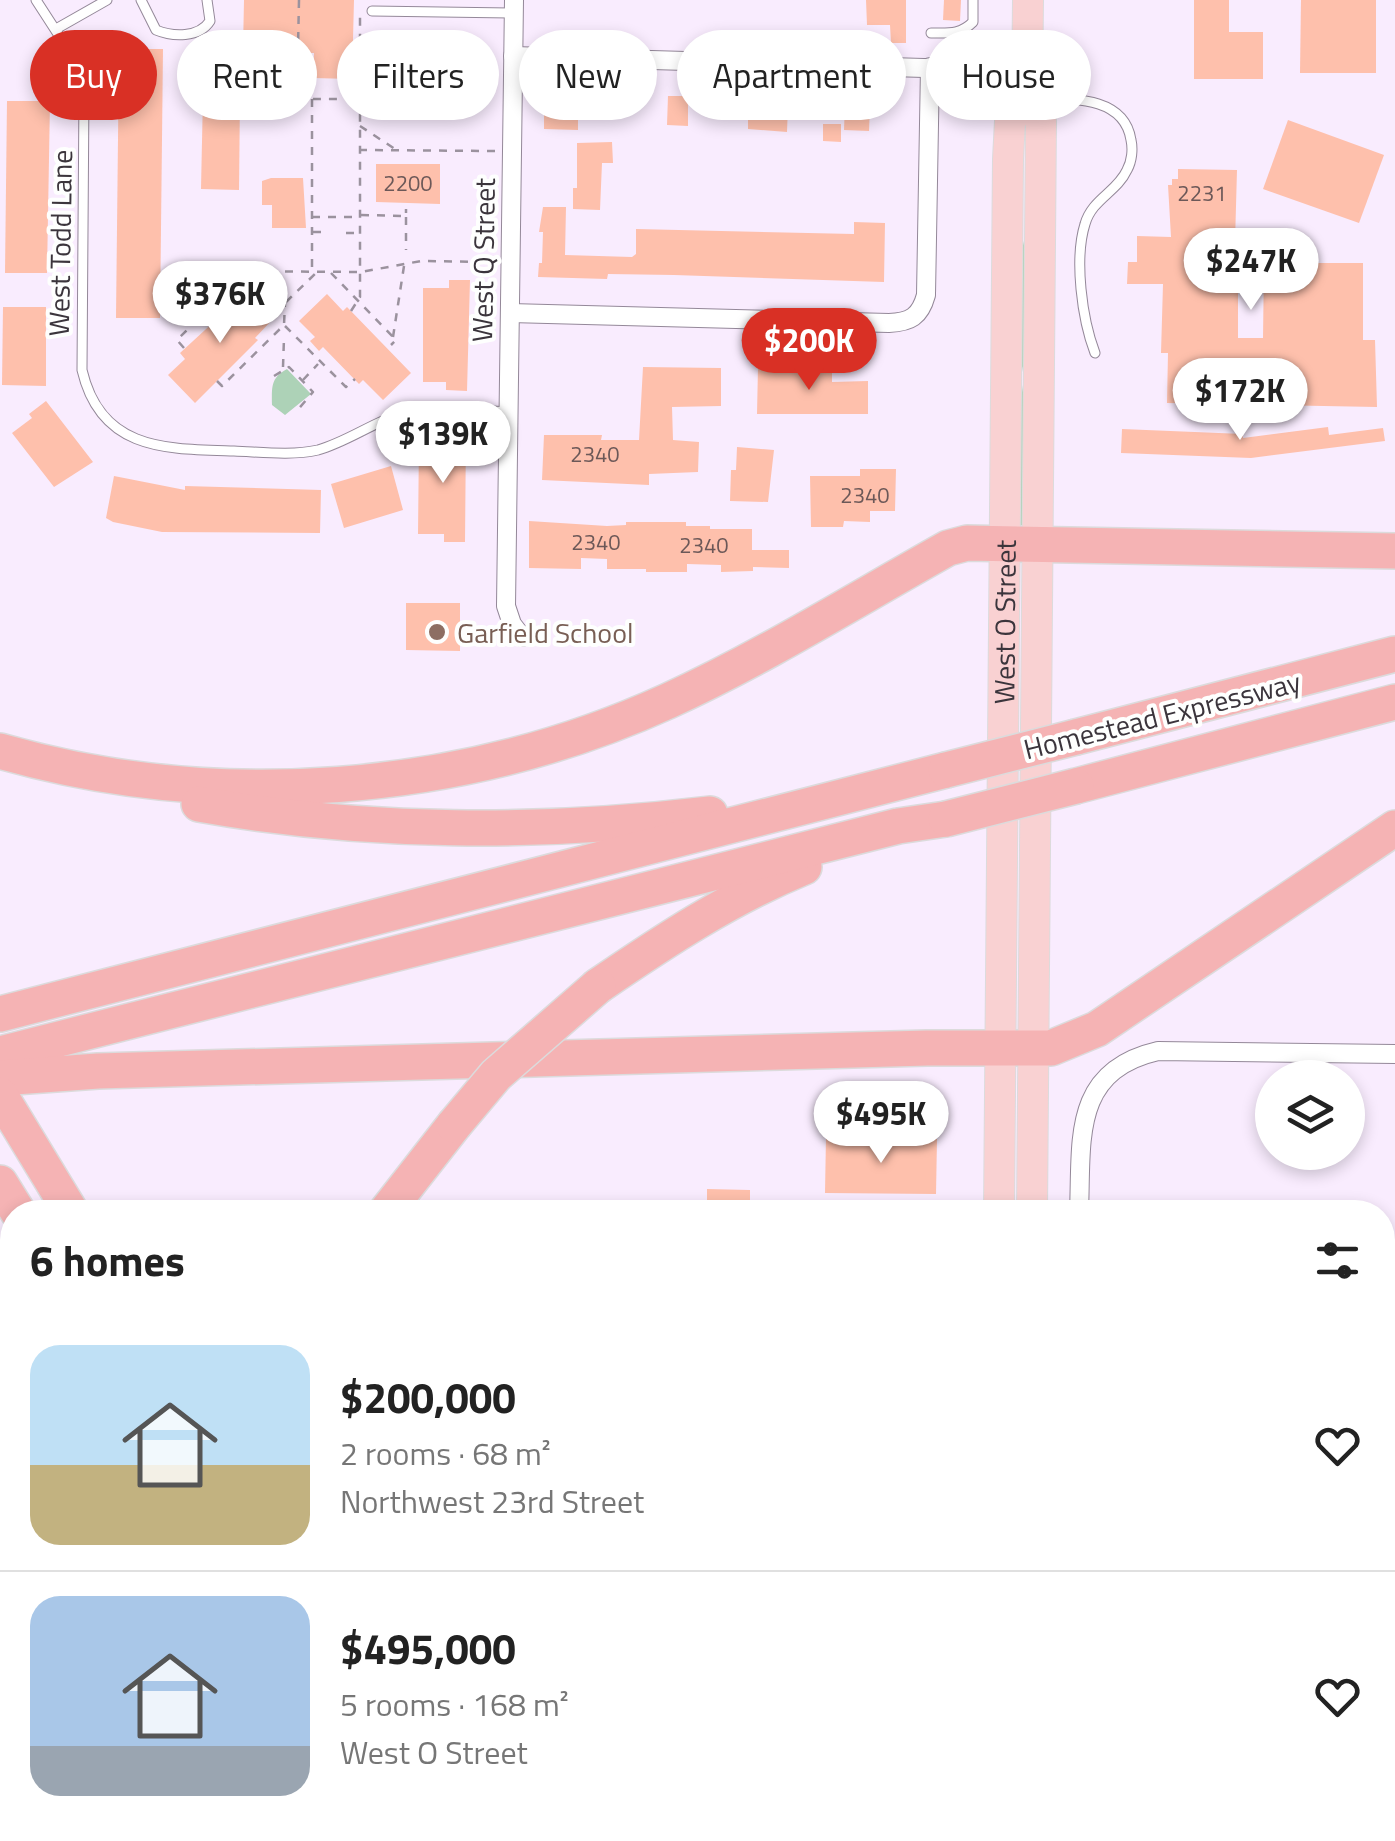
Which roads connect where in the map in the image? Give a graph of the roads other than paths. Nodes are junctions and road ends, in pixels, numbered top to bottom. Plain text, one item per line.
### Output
1 (36, 0) edge
2 (107, 0) edge
3 (141, 0) edge
4 (207, 0) edge
5 (973, 0) edge
6 (1028, 0) edge
7 (514, 6) edge
8 (372, 11) dead end
9 (56, 29) junction
10 (962, 30) edge
11 (1028, 30) edge
12 (514, 56) junction
13 (926, 67) edge
14 (1091, 103) edge
15 (929, 120) edge
16 (1010, 120) edge
17 (510, 313) junction
18 (1095, 353) dead end
19 (508, 412) junction
20 (1021, 544) junction
21 (1395, 551) edge
22 (522, 637) dead end
23 (1395, 654) edge
24 (1395, 702) edge
25 (0, 751) edge
26 (0, 761) edge
27 (937, 772) junction
28 (946, 818) junction
29 (1395, 828) edge
30 (419, 905) junction
31 (428, 943) junction
32 (4, 1013) edge
33 (1017, 1049) junction
34 (1395, 1054) edge
35 (26, 1058) edge
36 (0, 1078) edge
37 (0, 1095) edge
38 (64, 1200) edge
39 (395, 1200) edge
40 (1000, 1200) edge
41 (1031, 1200) edge
42 (1079, 1200) edge

1 - 9 lane, West Todd Lane
2 - 9 lane
3 - 4 lane
5 - 10 lane
6 - 11 main road, West O Street
7 - 8 lane
7 - 12 street, West Q Street
9 - 19 lane, West Todd Lane
12 - 13 street
12 - 17 street, West Q Street
14 - 18 lane
15 - 17 street
16 - 20 main road, West O Street
17 - 19 street, West Q Street
19 - 22 street, West Q Street
20 - 21 highway
20 - 25 highway
20 - 33 main road, West O Street
23 - 27 highway, Homestead Expressway, bridge
24 - 28 highway, Homestead Expressway, bridge
26 - 27 highway
27 - 30 highway
28 - 31 highway
28 - 39 highway, bridge
29 - 33 highway
30 - 31 lane
30 - 32 highway
31 - 35 highway
33 - 35 highway
33 - 40 main road, West O Street
33 - 41 main road, West O Street
34 - 42 street
35 - 36 highway
37 - 38 highway

